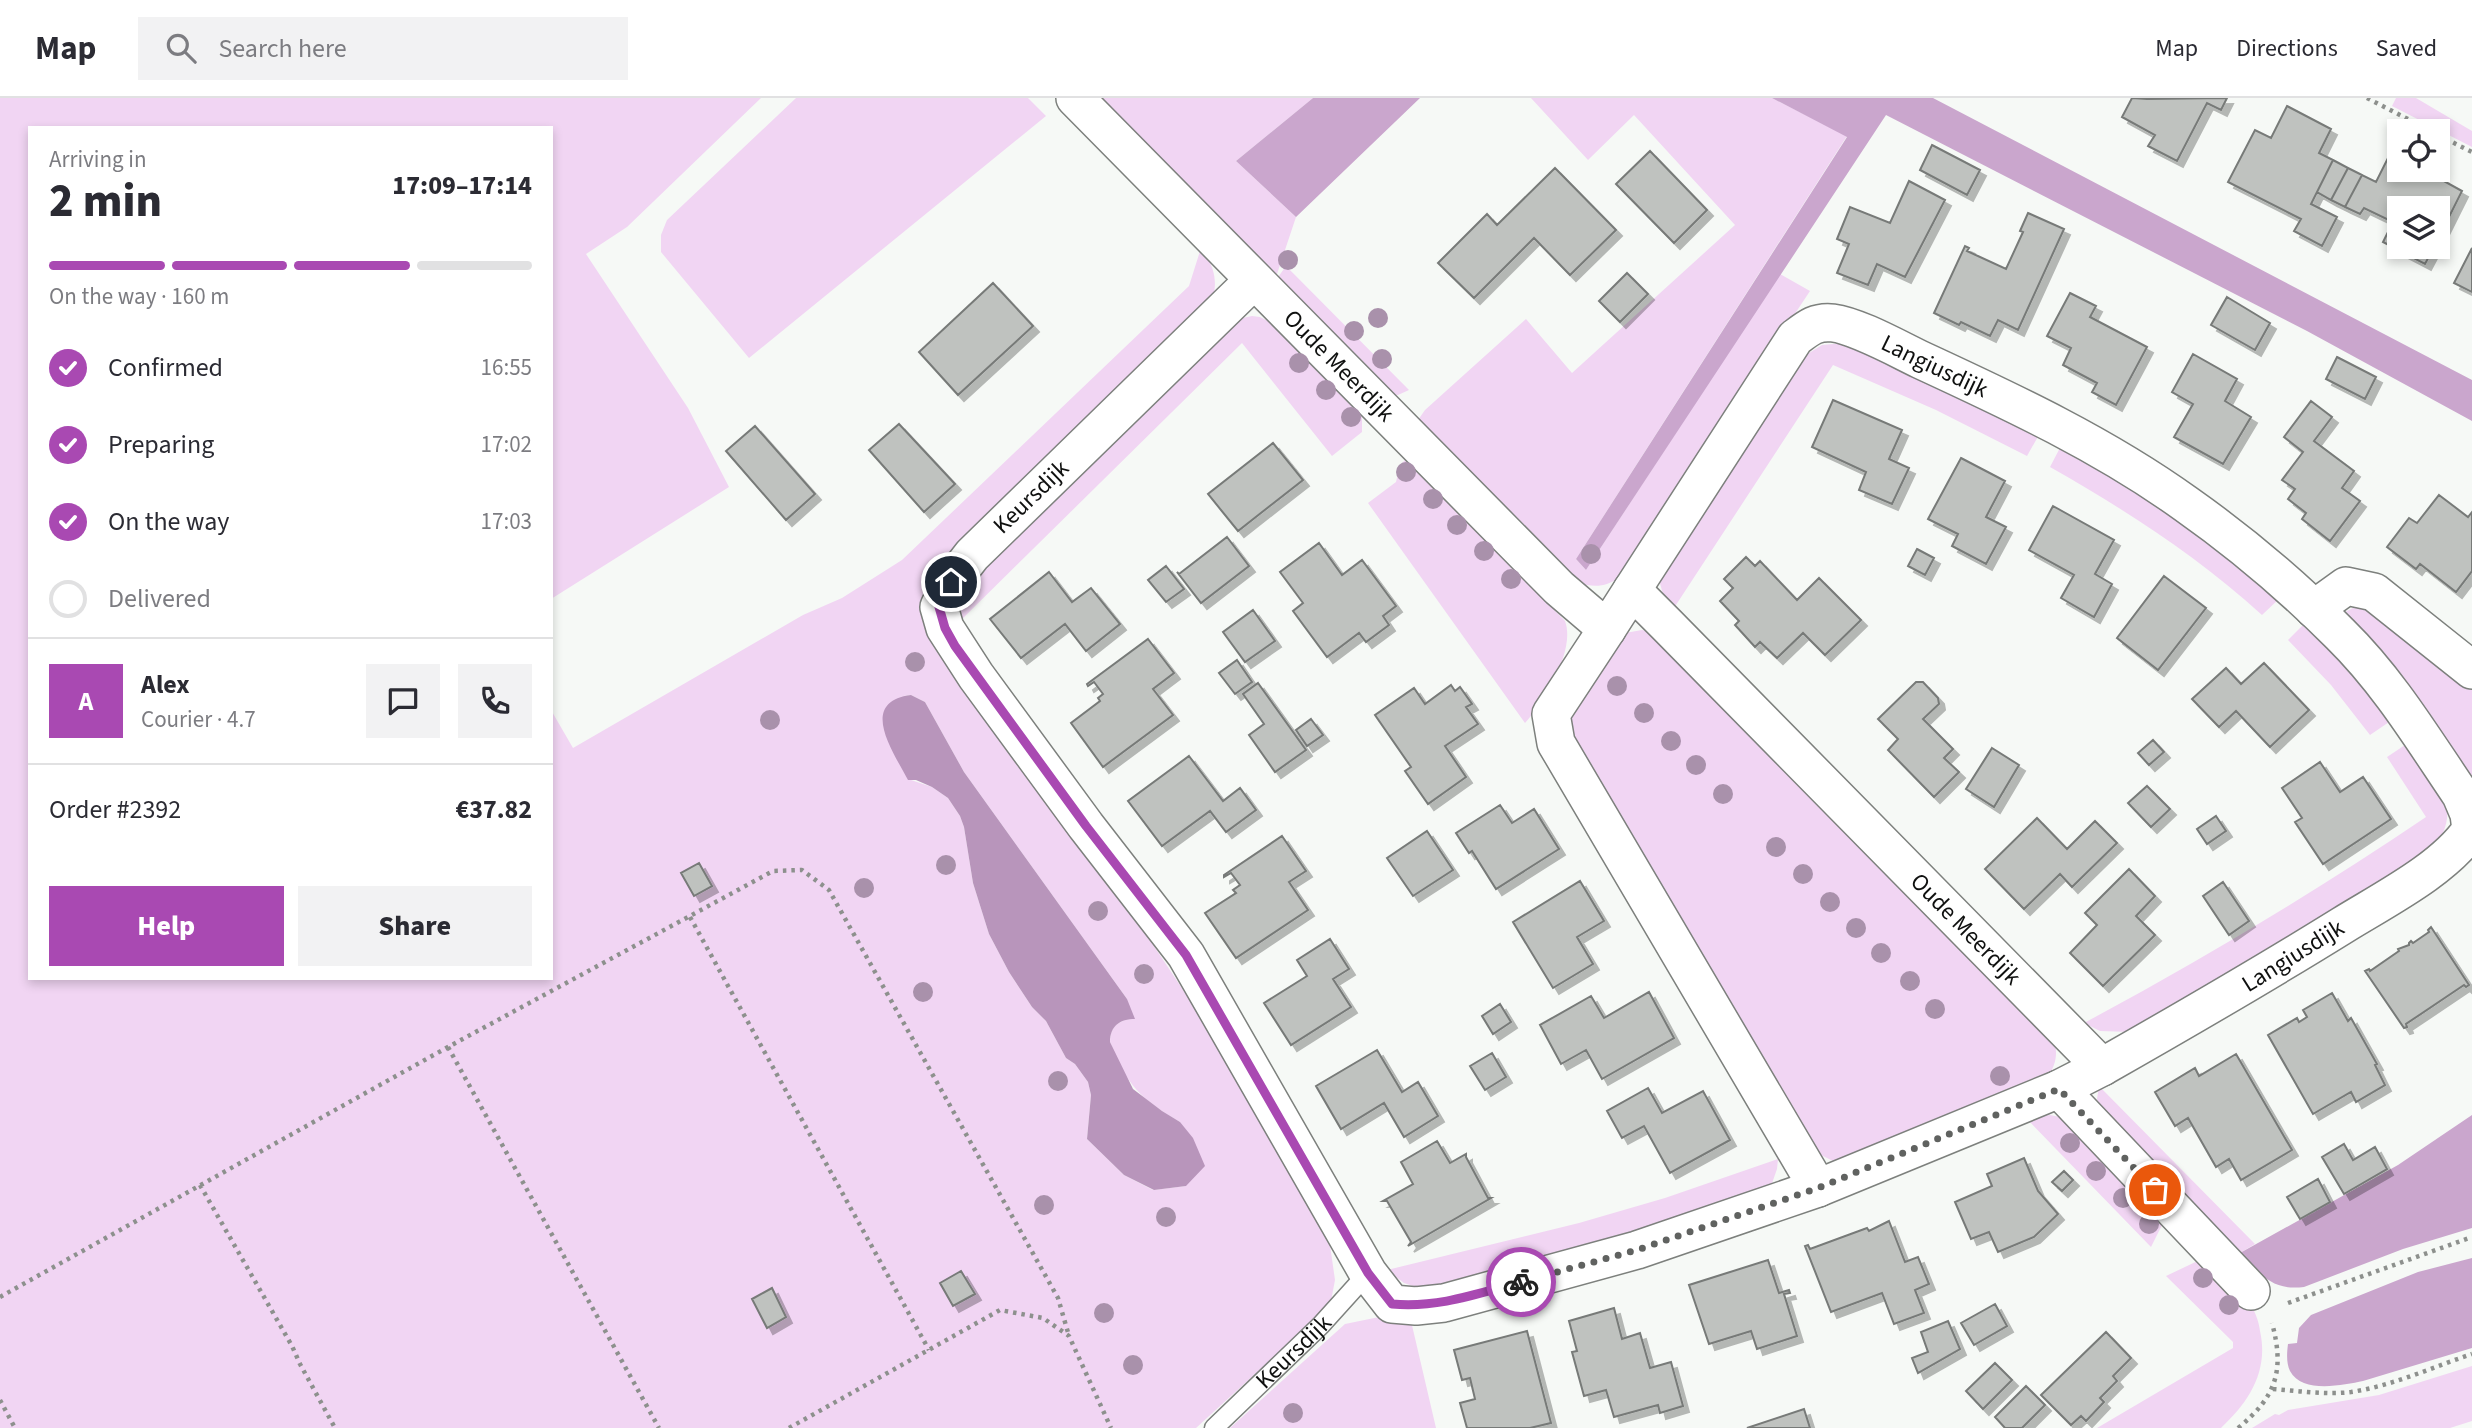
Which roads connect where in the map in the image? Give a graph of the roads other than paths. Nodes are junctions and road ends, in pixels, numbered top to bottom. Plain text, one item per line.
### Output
1 (1075, 98) edge
2 (1253, 281) junction
3 (1632, 590) junction
4 (2314, 609) junction
5 (1607, 629) junction
6 (2472, 670) edge
7 (2472, 830) edge
8 (2102, 1067) junction
9 (2059, 1089) junction
10 (1818, 1188) junction
11 (1368, 1273) junction
12 (2267, 1305) road end
13 (1214, 1428) edge

1 - 2 street, Oude Meerdijk
2 - 5 street, Oude Meerdijk
2 - 11 street, Keursdijk
3 - 4 street, Langiusdijk
3 - 5 street
3 - 8 street, Oude Meerdijk
4 - 6 street
4 - 7 street, Langiusdijk
5 - 10 street
7 - 8 street, Langiusdijk
8 - 9 street
9 - 10 street, Keursdijk
9 - 12 street
10 - 11 street, Keursdijk
11 - 13 lane, Keursdijk

